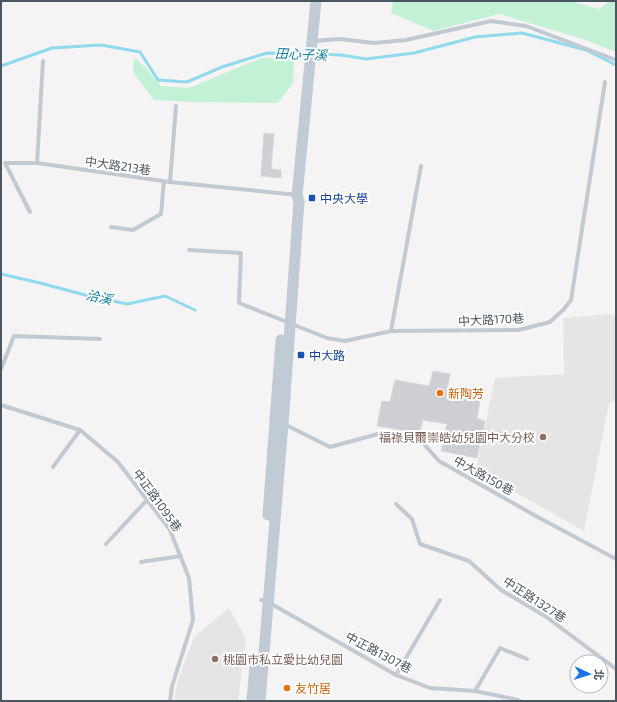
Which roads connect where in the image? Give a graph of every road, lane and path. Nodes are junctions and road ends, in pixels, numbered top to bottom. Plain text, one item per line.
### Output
1 (316, 1) edge
2 (312, 43) junction
3 (616, 60) edge
4 (43, 61) dead end
5 (605, 82) dead end
6 (176, 106) dead end
7 (37, 163) junction
8 (421, 166) dead end
9 (164, 181) junction
10 (170, 182) junction
11 (298, 196) junction
12 (30, 212) dead end
13 (111, 227) dead end
14 (189, 250) dead end
15 (286, 323) junction
16 (391, 331) junction
17 (100, 339) dead end
18 (1, 369) edge
19 (1, 405) edge
20 (279, 422) junction
21 (80, 430) junction
22 (53, 467) dead end
23 (147, 500) junction
24 (396, 504) dead end
25 (106, 544) dead end
26 (181, 556) junction
27 (616, 558) edge
28 (141, 562) dead end
29 (440, 600) dead end
30 (265, 601) junction
31 (527, 659) dead end
32 (616, 669) edge
33 (396, 675) junction
34 (475, 691) junction
35 (170, 701) edge
36 (252, 701) edge
37 (260, 701) edge
38 (520, 701) edge

1 - 2 street
2 - 3 lane
2 - 11 street
4 - 7 lane
5 - 16 lane, 中大路170巷
6 - 10 lane
7 - 9 lane, 中大路213巷
7 - 12 lane, 中大路213巷
8 - 16 lane
9 - 10 lane, 中大路213巷
9 - 13 lane
10 - 11 lane, 中大路213巷
11 - 15 street
14 - 15 lane, 中大路170巷
15 - 16 lane, 中大路170巷
15 - 20 street
17 - 18 lane
19 - 21 lane, 中正路1095巷
20 - 27 lane, 中大路150巷
20 - 30 street
21 - 22 lane
21 - 23 lane, 中正路1095巷
23 - 25 lane
23 - 26 lane, 中正路1095巷
24 - 32 lane, 中正路1327巷
26 - 28 lane
26 - 35 lane, 中正路1095巷
29 - 33 lane
30 - 33 lane, 中正路1307巷
30 - 36 street
30 - 37 street
31 - 34 lane
33 - 34 lane, 中正路1307巷
34 - 38 lane, 中正路1307巷

